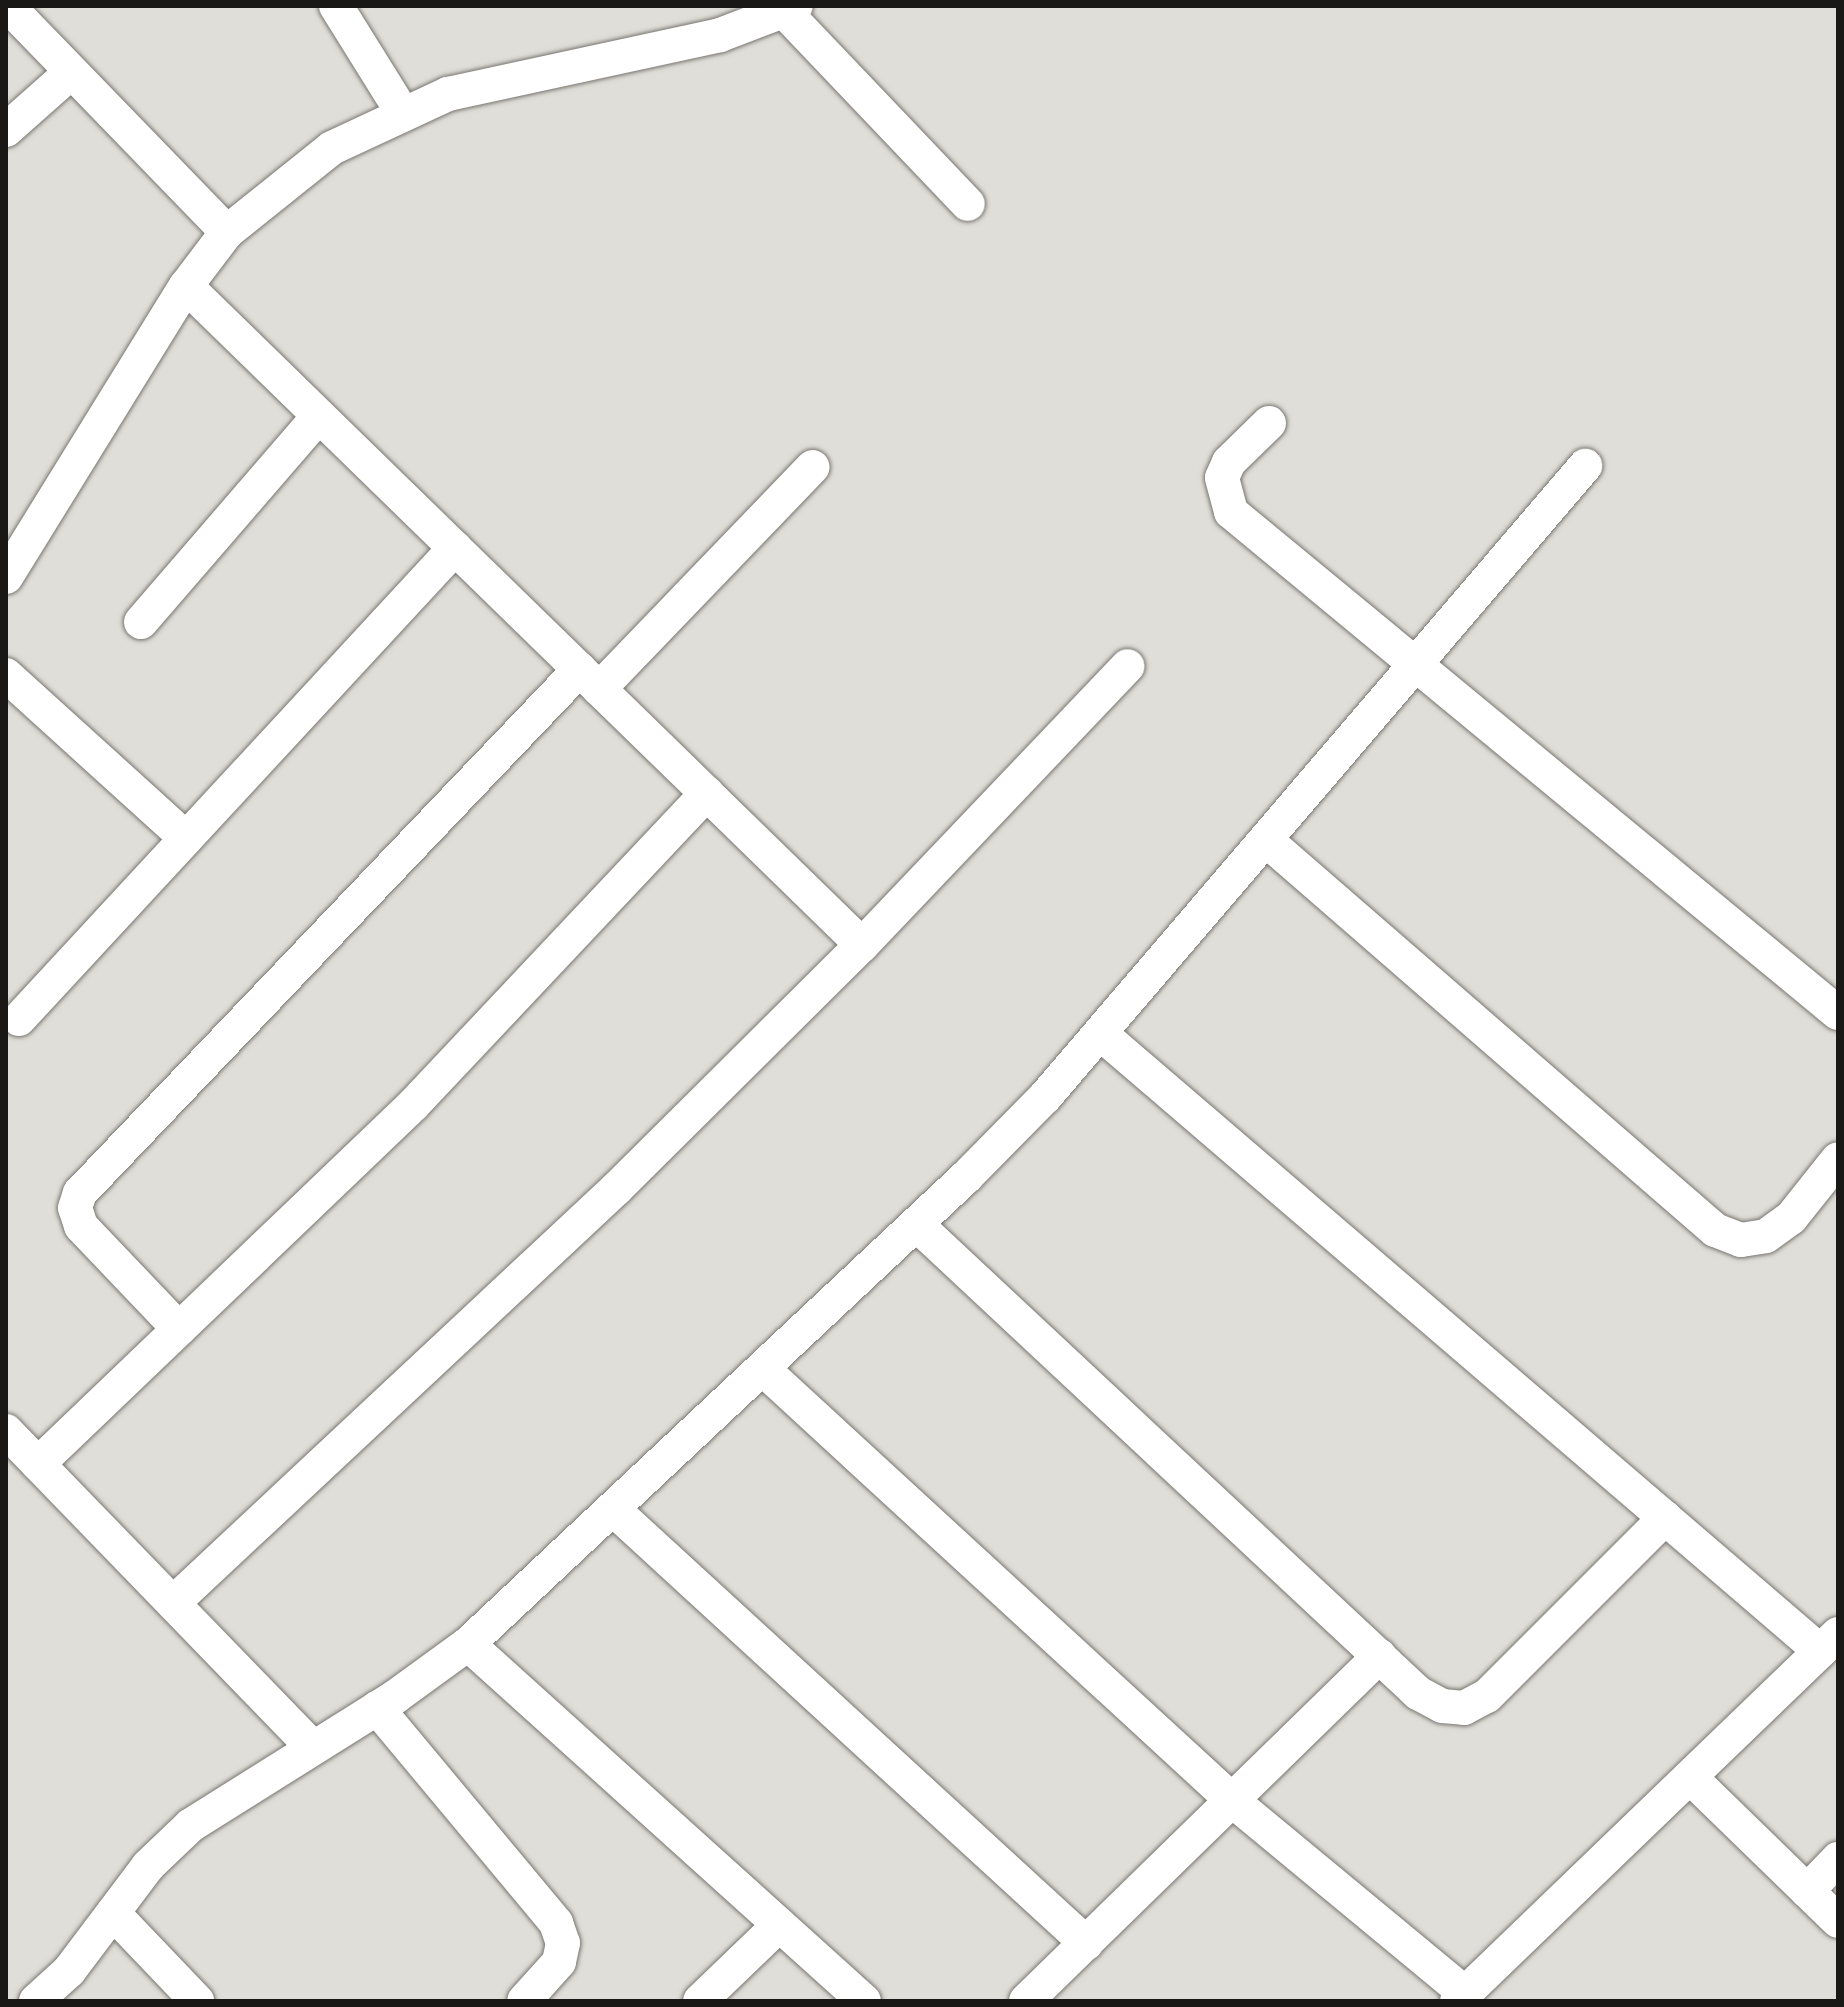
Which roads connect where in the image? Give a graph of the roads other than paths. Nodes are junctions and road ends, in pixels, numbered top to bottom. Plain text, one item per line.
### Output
1 (8, 6) edge
2 (336, 6) edge
3 (790, 9) edge
4 (69, 74) junction
5 (402, 112) junction
6 (6, 130) edge
7 (968, 204) dead end
8 (227, 232) junction
9 (186, 286) junction
10 (319, 416) junction
11 (1269, 423) dead end
12 (1585, 466) dead end
13 (813, 467) dead end
14 (455, 548) junction
15 (6, 577) edge
16 (141, 622) dead end
17 (1416, 663) junction
18 (1128, 666) dead end
19 (6, 675) edge
20 (589, 679) junction
21 (707, 793) junction
22 (186, 838) junction
23 (1266, 840) junction
24 (862, 945) junction
25 (1838, 1013) edge
26 (19, 1019) dead end
27 (1100, 1033) junction
28 (1838, 1159) edge
29 (916, 1224) junction
30 (179, 1329) junction
31 (763, 1369) junction
32 (6, 1431) edge
33 (38, 1464) junction
34 (614, 1510) junction
35 (1665, 1518) junction
36 (173, 1603) junction
37 (1833, 1639) edge
38 (468, 1644) junction
39 (1380, 1656) junction
40 (377, 1708) junction
41 (313, 1748) junction
42 (1690, 1777) junction
43 (1234, 1802) junction
44 (1838, 1859) edge
45 (1807, 1891) junction
46 (113, 1913) junction
47 (1838, 1921) edge
48 (779, 1925) junction
49 (1086, 1943) junction
50 (1461, 1997) edge
51 (36, 2001) edge
52 (197, 2001) edge
53 (524, 2001) edge
54 (700, 2001) edge
55 (864, 2001) edge
56 (1026, 2001) edge

1 - 4 street
2 - 5 street
3 - 5 street
3 - 7 street
4 - 6 street
4 - 8 street
5 - 8 street
8 - 9 street
9 - 10 street
9 - 15 street
10 - 14 street
10 - 16 street
11 - 17 street
12 - 17 street
13 - 20 street
14 - 20 street
14 - 22 street
17 - 23 street
17 - 25 street
18 - 24 street
19 - 22 street
20 - 21 street
20 - 30 street
21 - 24 street
21 - 30 street
22 - 26 street
23 - 27 street
23 - 28 street
24 - 36 street
27 - 29 street
27 - 35 street
29 - 31 street
29 - 39 street
30 - 33 street
31 - 34 street
31 - 43 street
32 - 33 street
33 - 36 street
34 - 38 street
34 - 49 street
35 - 37 street
35 - 39 street
36 - 41 street
37 - 42 street
38 - 40 street
38 - 48 street
39 - 43 street
40 - 41 street
40 - 53 street
41 - 46 street
42 - 45 street
42 - 50 street
43 - 49 street
43 - 50 street
44 - 45 street
45 - 47 street
46 - 51 street
46 - 52 street
48 - 54 street
48 - 55 street
49 - 56 street

